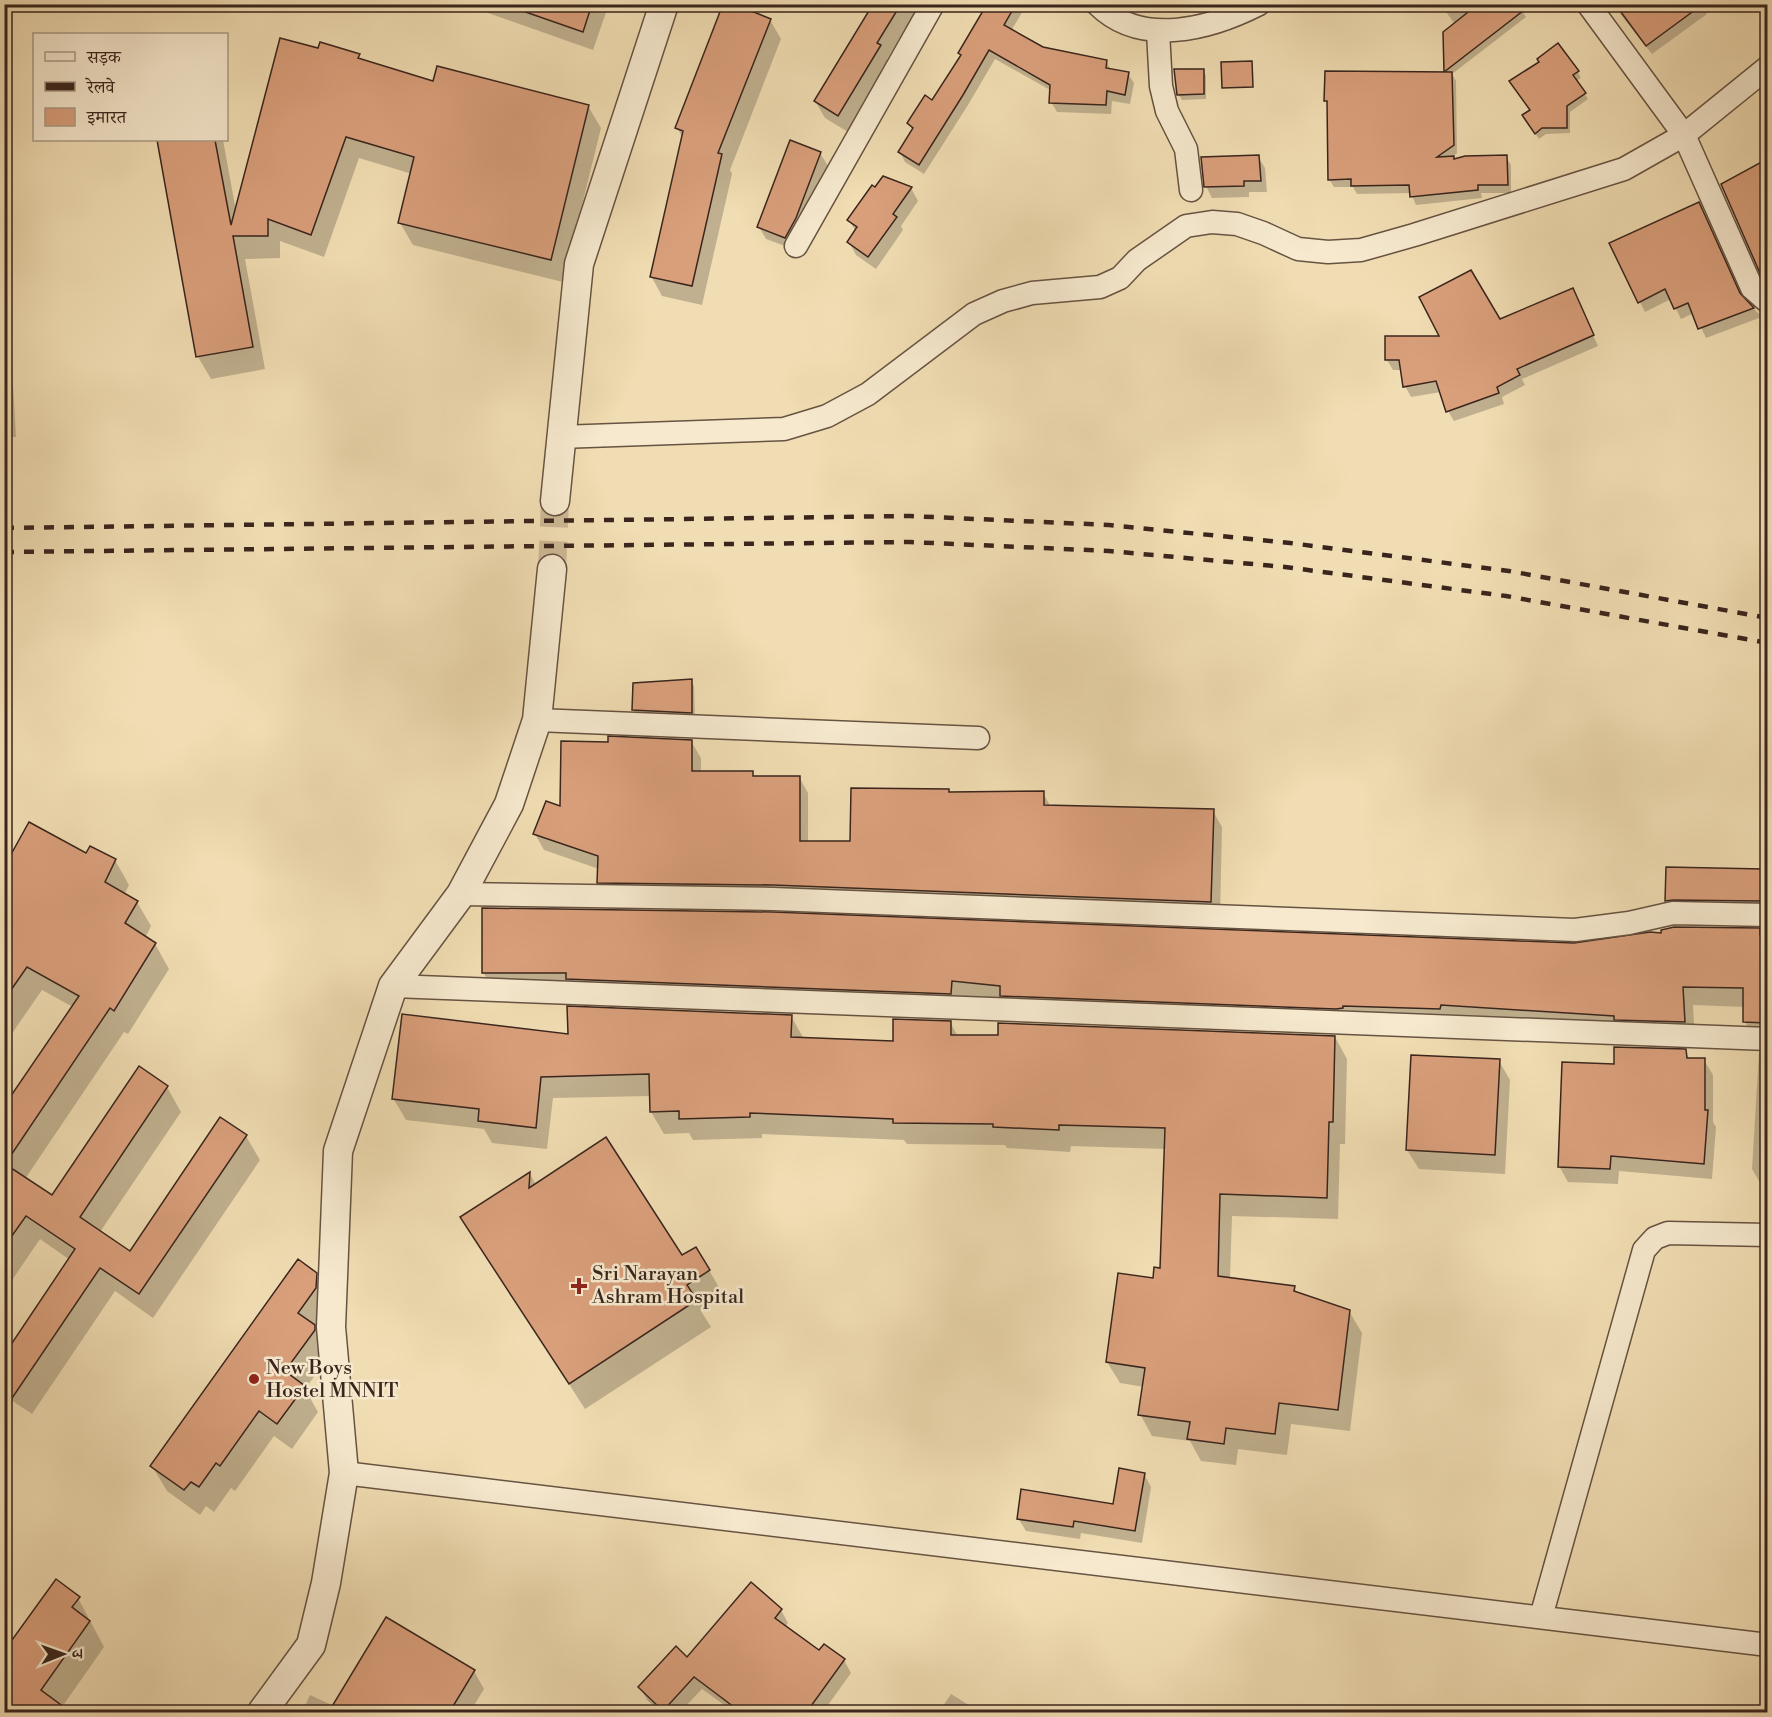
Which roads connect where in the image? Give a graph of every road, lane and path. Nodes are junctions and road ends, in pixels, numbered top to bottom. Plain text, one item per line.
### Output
1 (664, 4) edge
2 (933, 4) edge
3 (1097, 4) edge
4 (1259, 4) edge
5 (1588, 4) edge
6 (1158, 32) junction
7 (1767, 67) edge
8 (1684, 135) junction
9 (1191, 190) dead end
10 (796, 246) dead end
11 (1767, 302) edge
12 (560, 437) junction
13 (555, 501) tunnel mouth
14 (552, 569) tunnel mouth
15 (537, 720) junction
16 (978, 738) dead end
17 (461, 894) junction
18 (1767, 915) edge
19 (393, 986) junction
20 (1767, 1039) edge
21 (1767, 1234) edge
22 (344, 1473) junction
23 (1540, 1617) junction
24 (1767, 1645) edge
25 (262, 1713) edge

1 - 12 street
2 - 10 street
3 - 6 street
4 - 6 street
5 - 8 street
6 - 9 street
7 - 8 street
8 - 11 street
8 - 12 street
12 - 13 street
14 - 15 street
15 - 16 street
15 - 17 street
17 - 18 street
17 - 19 street
19 - 20 street
19 - 22 street
21 - 23 street
22 - 23 street
22 - 25 street
23 - 24 street

